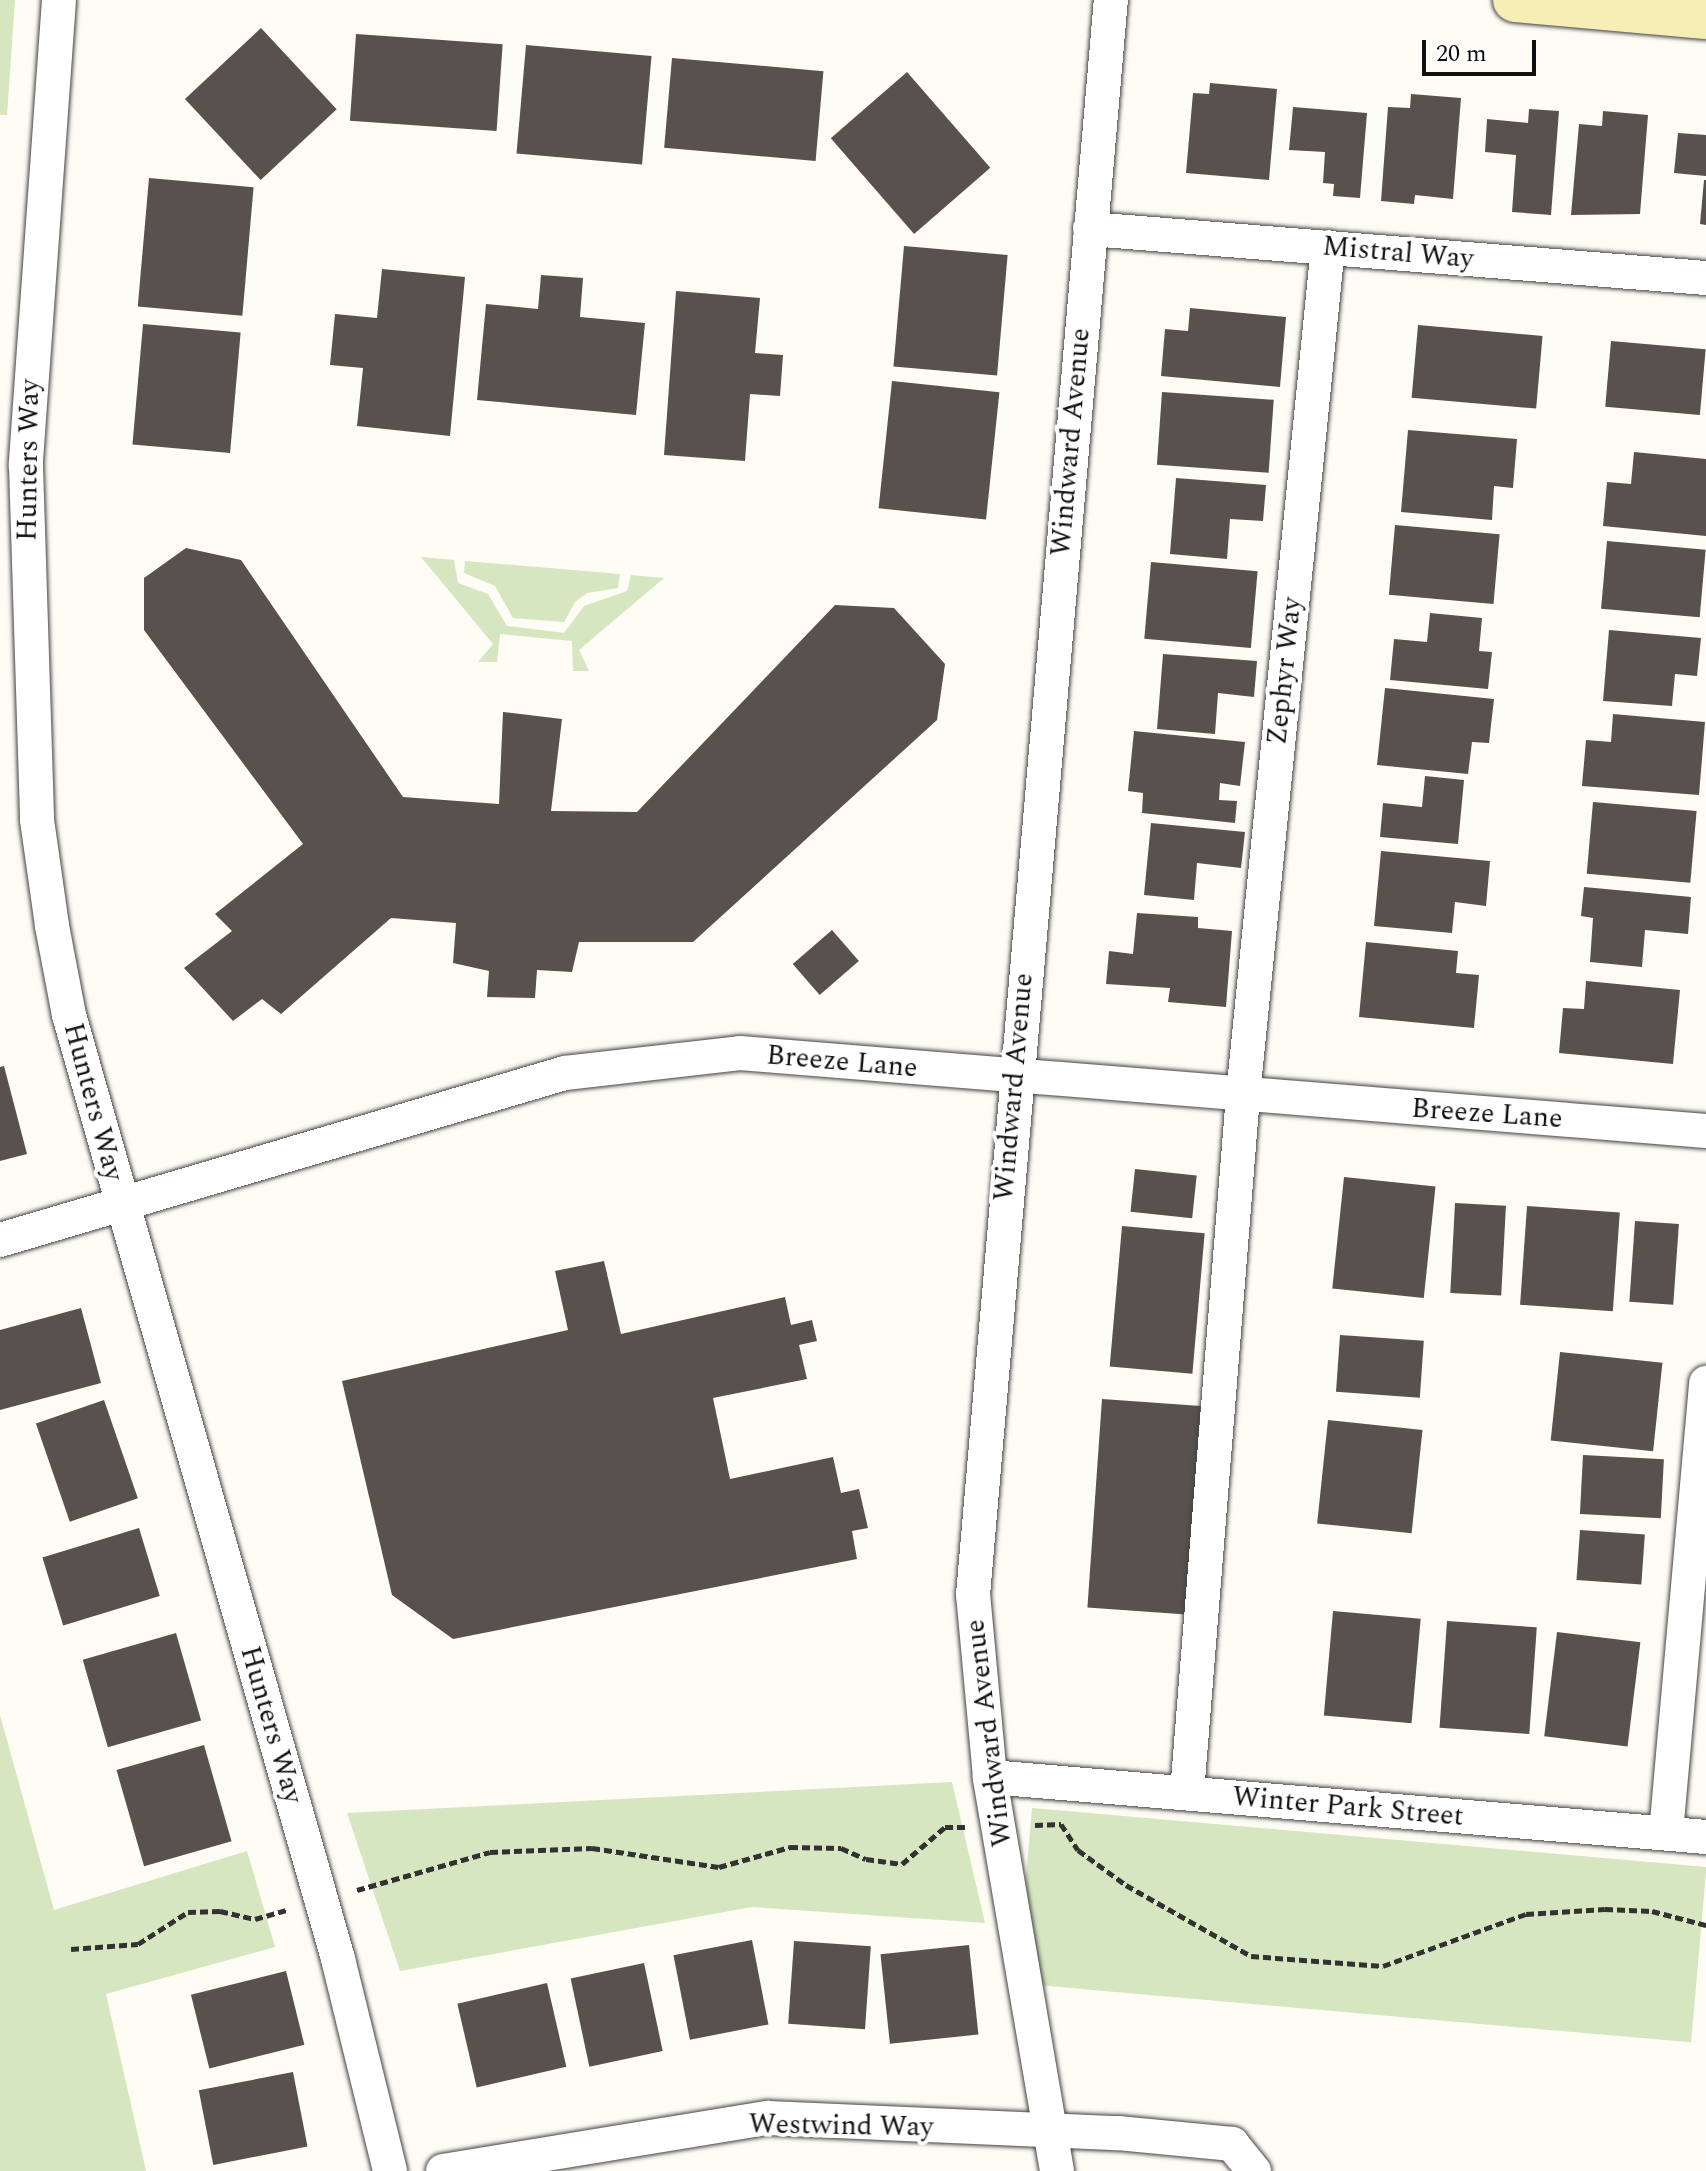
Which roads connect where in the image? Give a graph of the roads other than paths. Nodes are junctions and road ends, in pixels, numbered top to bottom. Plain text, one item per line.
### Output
1 (59, 0) edge
2 (1111, 0) edge
3 (1515, 0) edge
4 (1706, 17) edge
5 (1090, 229) junction
6 (1328, 247) junction
7 (1706, 278) edge
8 (1014, 1078) junction
9 (1243, 1095) junction
10 (1706, 1131) edge
11 (121, 1203) junction
12 (0, 1240) edge
13 (1706, 1383) edge
14 (990, 1777) junction
15 (1187, 1793) junction
16 (1666, 1833) junction
17 (1706, 1837) edge
18 (1052, 2133) junction
19 (390, 2171) edge
20 (443, 2171) edge
21 (1057, 2171) edge
22 (1254, 2171) edge

1 - 11 street, Hunters Way
2 - 5 street, Windward Avenue
3 - 4 main road
5 - 6 street, Mistral Way
5 - 8 street, Windward Avenue
6 - 7 street, Mistral Way
6 - 9 street, Zephyr Way
8 - 9 street, Breeze Lane
8 - 11 street, Breeze Lane
8 - 14 street, Windward Avenue
9 - 10 street, Breeze Lane
9 - 15 street, Zephyr Way
11 - 12 street, Breeze Lane
11 - 19 street, Hunters Way
13 - 16 street
14 - 15 street, Winter Park Street
14 - 18 street, Windward Avenue
15 - 16 street, Winter Park Street
16 - 17 street, Winter Park Street
18 - 20 street, Westwind Way
18 - 21 street, Windward Avenue
18 - 22 street, Westwind Way

